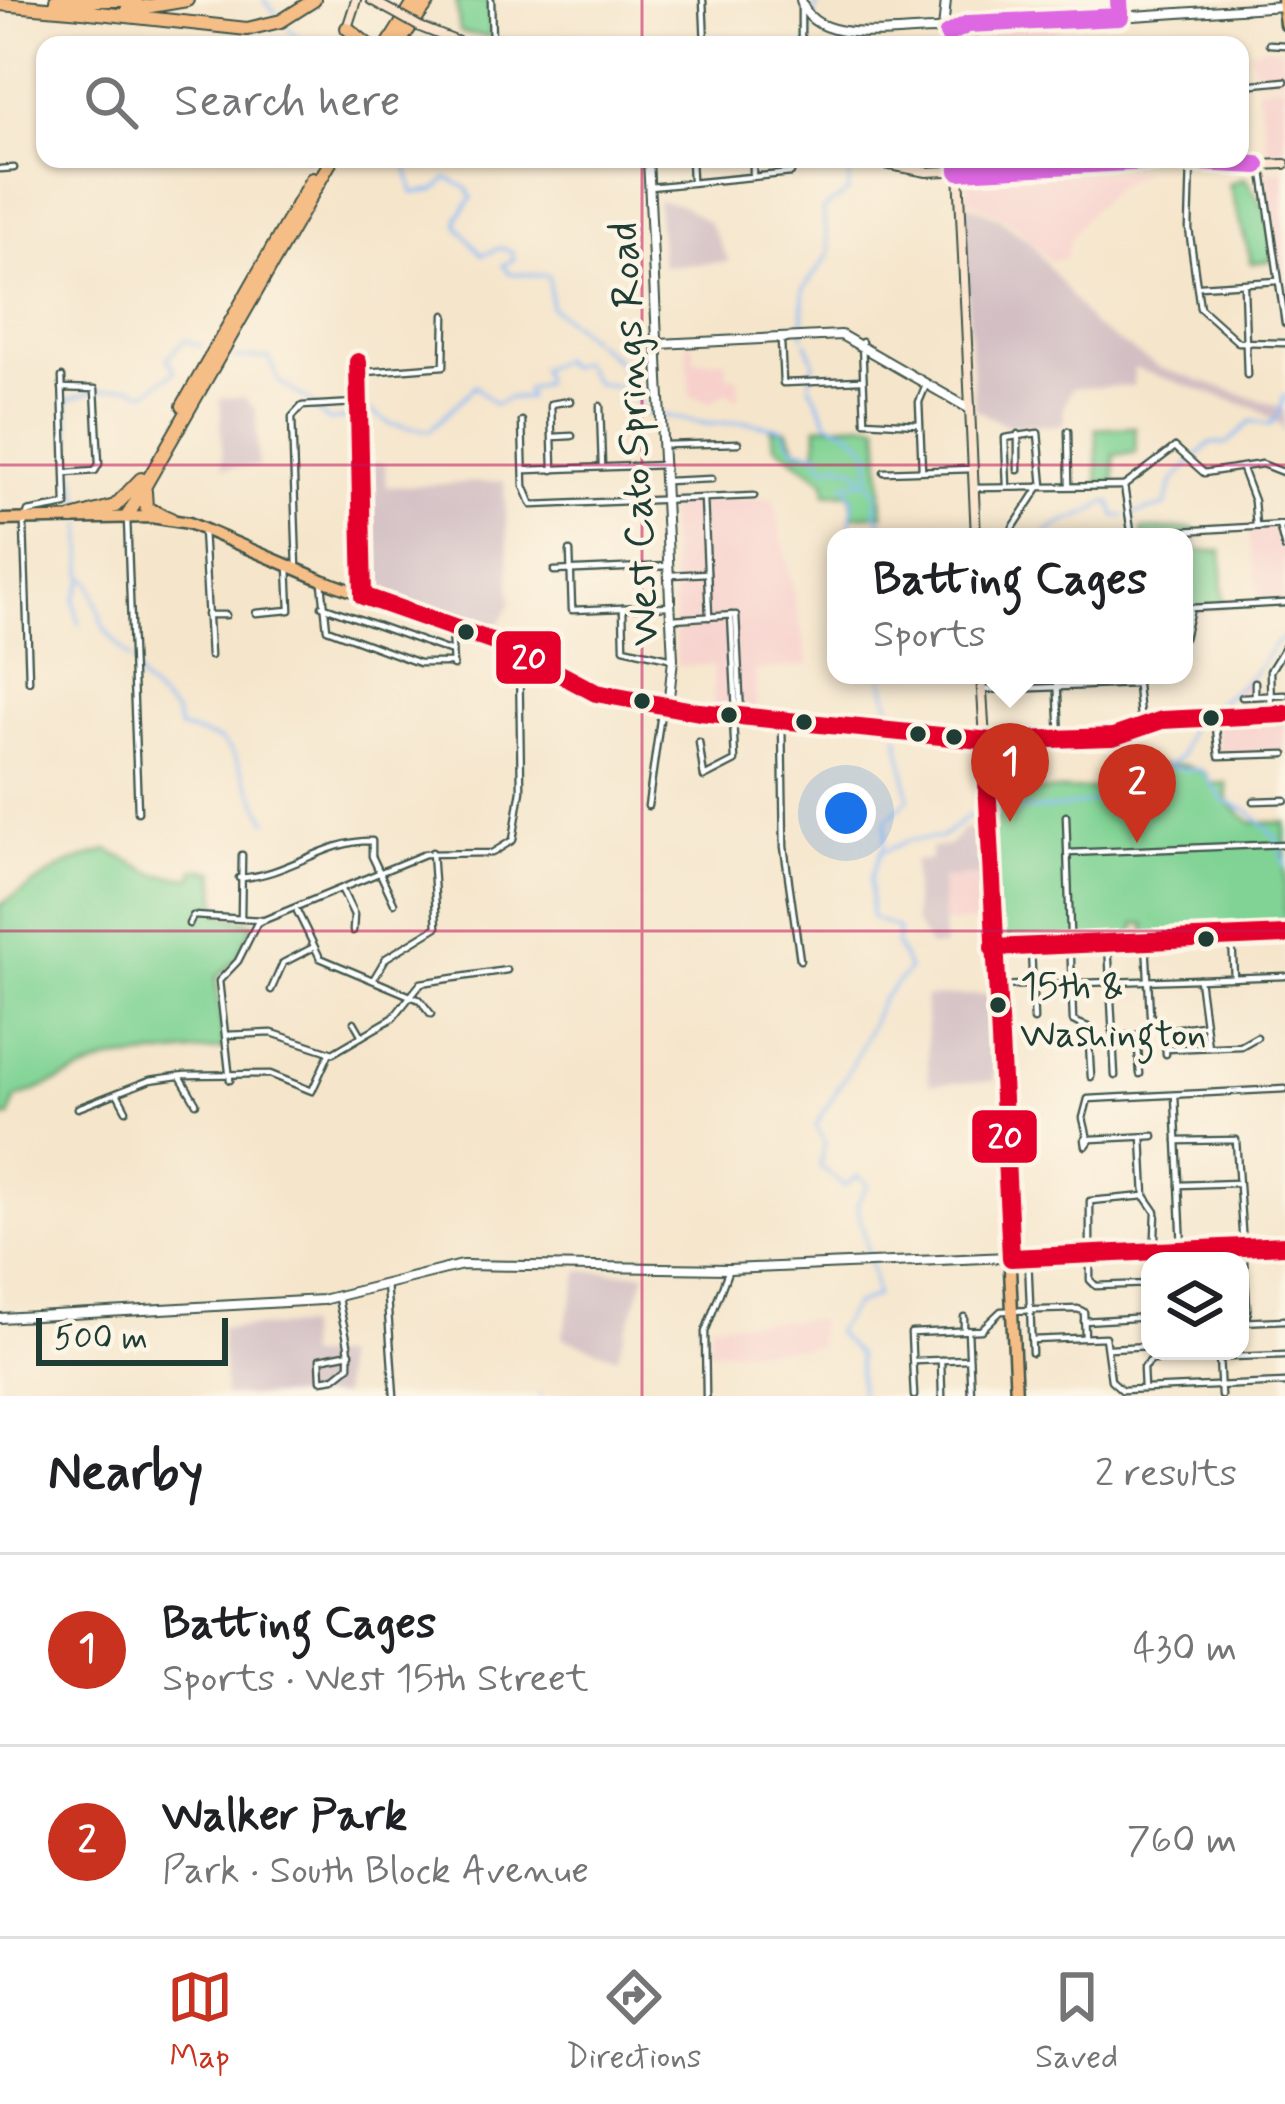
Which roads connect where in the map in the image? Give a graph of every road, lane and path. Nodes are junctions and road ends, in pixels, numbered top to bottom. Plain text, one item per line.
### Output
1 (56, 0) edge
2 (103, 0) edge
3 (136, 0) edge
4 (187, 0) edge
5 (314, 0) edge
6 (356, 0) edge
7 (371, 0) edge
8 (416, 0) edge
9 (430, 0) edge
10 (491, 0) edge
11 (703, 0) edge
12 (946, 0) edge
13 (801, 2) edge
14 (0, 4) edge
15 (1283, 4) edge
16 (91, 7) edge
17 (805, 18) junction
18 (1285, 24) edge
19 (347, 28) junction
20 (948, 29) junction
21 (347, 36) edge
22 (357, 36) edge
23 (401, 36) edge
24 (403, 36) edge
25 (441, 36) edge
26 (492, 36) edge
27 (705, 36) edge
28 (801, 36) edge
29 (949, 36) edge
30 (1269, 44) dead end
31 (1285, 46) edge
32 (1285, 81) edge
33 (1249, 85) edge
34 (1285, 164) edge
35 (1249, 165) edge
36 (1260, 165) junction
37 (322, 168) edge
38 (649, 168) edge
39 (691, 168) edge
40 (753, 168) edge
41 (899, 168) edge
42 (1094, 168) edge
43 (1191, 168) edge
44 (0, 169) edge
45 (14, 169) dead end
46 (959, 171) junction
47 (791, 173) dead end
48 (753, 174) junction
49 (692, 180) junction
50 (650, 187) junction
51 (1278, 281) junction
52 (1198, 286) junction
53 (1244, 287) junction
54 (245, 299) junction
55 (445, 315) dead end
56 (1285, 323) edge
57 (781, 340) junction
58 (862, 342) junction
59 (1245, 342) junction
60 (1285, 343) edge
61 (659, 344) junction
62 (1246, 375) dead end
63 (62, 377) dead end
64 (862, 380) junction
65 (927, 383) junction
66 (62, 388) junction
67 (570, 401) dead end
68 (356, 403) junction
69 (600, 406) dead end
70 (970, 409) junction
71 (522, 421) dead end
72 (918, 424) junction
73 (1068, 431) dead end
74 (1018, 434) junction
75 (572, 436) dead end
76 (552, 437) junction
77 (738, 443) dead end
78 (663, 445) junction
79 (158, 465) junction
80 (665, 465) junction
81 (602, 467) junction
82 (973, 469) junction
83 (1242, 469) junction
84 (553, 470) junction
85 (922, 470) junction
86 (1018, 470) dead end
87 (524, 471) junction
88 (1285, 471) edge
89 (66, 472) junction
90 (884, 472) dead end
91 (141, 479) junction
92 (712, 479) dead end
93 (666, 481) junction
94 (1070, 485) junction
95 (1042, 486) junction
96 (1124, 486) junction
97 (1007, 487) junction
98 (974, 488) junction
99 (754, 496) dead end
100 (704, 498) junction
101 (667, 499) junction
102 (128, 517) junction
103 (72, 518) junction
104 (171, 518) junction
105 (0, 520) edge
106 (25, 520) junction
107 (1282, 525) edge
108 (1256, 526) junction
109 (203, 527) junction
110 (976, 528) edge
111 (1013, 528) edge
112 (1131, 528) edge
113 (1193, 529) edge
114 (1285, 548) edge
115 (569, 551) dead end
116 (293, 568) junction
117 (570, 570) junction
118 (554, 571) dead end
119 (669, 571) junction
120 (707, 573) junction
121 (322, 580) junction
122 (363, 596) junction
123 (1285, 603) edge
124 (322, 606) junction
125 (671, 606) junction
126 (623, 608) junction
127 (1193, 609) edge
128 (256, 614) dead end
129 (208, 615) junction
130 (226, 615) dead end
131 (709, 617) junction
132 (671, 619) junction
133 (451, 626) junction
134 (1285, 647) edge
135 (452, 652) junction
136 (519, 652) junction
137 (210, 656) dead end
138 (673, 659) junction
139 (29, 681) dead end
140 (1255, 682) dead end
141 (982, 684) edge
142 (1058, 684) edge
143 (1136, 684) joint
144 (1058, 688) junction
145 (982, 690) junction
146 (1270, 695) junction
147 (1285, 695) edge
148 (1255, 696) junction
149 (1242, 697) dead end
150 (665, 706) junction
151 (1278, 714) edge
152 (737, 716) junction
153 (1215, 717) junction
154 (782, 721) junction
155 (1141, 727) junction
156 (1060, 739) junction
157 (985, 741) junction
158 (699, 742) dead end
159 (1285, 754) edge
160 (1285, 800) edge
161 (1254, 801) dead end
162 (648, 806) dead end
163 (138, 812) dead end
164 (1066, 816) dead end
165 (1285, 844) edge
166 (431, 852) junction
167 (1068, 854) junction
168 (242, 855) dead end
169 (379, 872) junction
170 (239, 878) junction
171 (342, 890) junction
172 (394, 903) dead end
173 (297, 911) junction
174 (241, 918) junction
175 (261, 920) junction
176 (189, 924) dead end
177 (353, 931) dead end
178 (1285, 935) edge
179 (1232, 938) junction
180 (1146, 942) junction
181 (1108, 943) junction
182 (1070, 945) junction
183 (1030, 946) junction
184 (314, 947) junction
185 (993, 948) junction
186 (800, 960) dead end
187 (500, 971) dead end
188 (1285, 976) edge
189 (1234, 978) junction
190 (1199, 979) junction
191 (373, 980) junction
192 (1148, 980) junction
193 (1109, 981) junction
194 (1071, 983) junction
195 (1033, 985) junction
196 (996, 986) junction
197 (271, 990) dead end
198 (410, 996) junction
199 (431, 1014) dead end
200 (1034, 1020) dead end
201 (354, 1022) dead end
202 (1202, 1024) junction
203 (1165, 1030) junction
204 (226, 1035) junction
205 (362, 1036) junction
206 (1113, 1036) junction
207 (1257, 1037) dead end
208 (1208, 1047) junction
209 (329, 1054) junction
210 (1140, 1074) dead end
211 (180, 1076) junction
212 (1115, 1076) dead end
213 (1091, 1077) dead end
214 (230, 1078) junction
215 (1285, 1089) edge
216 (118, 1095) junction
217 (1175, 1095) junction
218 (196, 1103) dead end
219 (78, 1108) dead end
220 (126, 1110) dead end
221 (1154, 1136) dead end
222 (1142, 1137) junction
223 (1177, 1141) junction
224 (1238, 1183) junction
225 (1179, 1185) junction
226 (1144, 1196) junction
227 (1285, 1245) edge
228 (1244, 1246) junction
229 (1182, 1250) junction
230 (1154, 1252) edge
231 (1173, 1252) edge
232 (1244, 1252) edge
233 (1089, 1253) junction
234 (1141, 1255) edge
235 (1028, 1257) junction
236 (1011, 1258) junction
237 (728, 1269) junction
238 (386, 1283) junction
239 (1141, 1284) edge
240 (338, 1297) junction
241 (1030, 1310) junction
242 (1013, 1311) junction
243 (964, 1317) dead end
244 (0, 1318) edge
245 (1141, 1318) edge
246 (1285, 1320) edge
247 (1084, 1321) junction
248 (1249, 1322) edge
249 (966, 1330) junction
250 (1085, 1337) junction
251 (1032, 1340) junction
252 (1141, 1346) edge
253 (1109, 1348) junction
254 (350, 1353) junction
255 (1032, 1354) dead end
256 (1285, 1354) edge
257 (1249, 1355) edge
258 (969, 1359) junction
259 (941, 1360) junction
260 (1149, 1360) edge
261 (1220, 1360) edge
262 (912, 1361) junction
263 (1285, 1383) edge
264 (1221, 1386) junction
265 (1144, 1389) junction
266 (394, 1396) edge
267 (706, 1396) edge
268 (914, 1396) edge
269 (942, 1396) edge
270 (970, 1396) edge
271 (1016, 1396) edge
272 (1221, 1396) edge

1 - 16 highway
2 - 16 highway
3 - 16 highway
4 - 16 highway
5 - 16 highway
6 - 19 main road
7 - 25 main road, bridge
8 - 23 highway
9 - 24 highway
10 - 26 street
11 - 27 street
12 - 20 street
13 - 17 street
14 - 16 highway
15 - 18 main road
15 - 20 street
17 - 20 street
17 - 28 street
19 - 21 street
19 - 22 highway
20 - 29 street
30 - 31 street
32 - 33 street
34 - 36 main road
35 - 36 main road
36 - 51 street
37 - 54 highway
38 - 50 street, West Cato Springs Road
39 - 49 street
40 - 48 street
41 - 46 main road
42 - 46 main road
43 - 52 street
44 - 45 street
46 - 70 main road
47 - 48 street
48 - 49 street
49 - 50 street
50 - 61 street, West Cato Springs Road
51 - 53 street
51 - 56 street
52 - 53 street
52 - 59 street
53 - 59 street
54 - 79 highway
54 - 91 highway
55 - 68 street
57 - 58 street
57 - 61 street
57 - 64 street
58 - 64 street
58 - 65 street
59 - 60 street
59 - 62 street
61 - 78 street, West Cato Springs Road
63 - 66 street
64 - 72 street
65 - 70 street
65 - 72 street
66 - 89 street
66 - 89 street
67 - 76 street
68 - 116 street
68 - 122 street
69 - 81 street
70 - 82 main road
71 - 87 street
72 - 85 street
73 - 94 street
74 - 86 street
74 - 95 street
74 - 97 street
75 - 76 street
76 - 84 street
77 - 78 street
78 - 80 street, West Cato Springs Road
79 - 102 highway
79 - 104 highway
80 - 81 street
80 - 93 street, West Cato Springs Road
81 - 84 street
82 - 85 street
82 - 98 main road
83 - 88 street
83 - 96 street
83 - 108 street
84 - 87 street
85 - 90 street
87 - 101 street
89 - 106 street
91 - 102 highway
91 - 103 highway
92 - 93 street
93 - 101 street, West Cato Springs Road
94 - 95 street
94 - 96 street
95 - 97 street
95 - 111 street
96 - 112 street
97 - 98 street
98 - 110 main road
99 - 100 street
100 - 101 street
100 - 120 street
101 - 119 street, West Cato Springs Road
102 - 103 main road
102 - 104 main road
102 - 163 street
103 - 106 main road
104 - 109 main road
105 - 106 main road
106 - 139 street
107 - 108 street
107 - 114 street
108 - 113 street
109 - 116 main road
109 - 129 street
115 - 117 street
116 - 121 main road
116 - 128 street
117 - 118 street
117 - 119 street
117 - 126 street
119 - 120 street
119 - 125 street, West Cato Springs Road
120 - 131 street
121 - 122 main road
121 - 124 street
122 - 133 main road
123 - 127 street
124 - 135 street
124 - 135 street
125 - 126 street
125 - 132 street, West Cato Springs Road
126 - 138 street
129 - 130 street
129 - 137 street
131 - 132 street
131 - 152 street
132 - 138 street, West Cato Springs Road
133 - 135 street
133 - 136 main road
134 - 146 street
136 - 150 main road
136 - 166 street
138 - 150 street, West Cato Springs Road
140 - 148 street
141 - 145 main road
142 - 144 street
143 - 144 street
143 - 155 street
144 - 145 street
144 - 156 street
145 - 157 main road
146 - 147 street
146 - 148 street
146 - 151 street
148 - 149 street
150 - 152 main road
150 - 162 street
151 - 153 main road
152 - 154 main road
152 - 158 street
153 - 155 main road
153 - 159 street
154 - 157 main road
154 - 186 street
155 - 156 main road
156 - 157 main road
157 - 185 main road
160 - 161 street
164 - 167 street
165 - 167 street
166 - 169 street
166 - 191 street
167 - 182 street
168 - 170 street
169 - 170 street
169 - 171 street
169 - 172 street
170 - 174 street
171 - 173 street
171 - 177 street
173 - 175 street
173 - 184 street
174 - 175 street
174 - 176 street
175 - 204 street
178 - 179 street
179 - 180 street
179 - 189 street
180 - 181 street
180 - 192 street
181 - 182 street
181 - 193 street
182 - 183 street
182 - 194 street
183 - 185 street
183 - 195 street
184 - 191 street
184 - 197 street
185 - 196 main road
187 - 198 street
188 - 189 street
189 - 190 street
190 - 192 street
190 - 202 street
191 - 198 street
192 - 193 street
192 - 203 street
193 - 194 street
193 - 206 street
194 - 195 street
194 - 213 street
195 - 196 street
195 - 200 street
196 - 236 main road
198 - 199 street
198 - 205 street
201 - 205 street
202 - 203 street
202 - 208 street
203 - 208 street
204 - 209 street
204 - 214 street
205 - 209 street
206 - 210 street
206 - 212 street
207 - 208 street
209 - 214 street
211 - 214 street
211 - 216 street
211 - 218 street
215 - 217 street
216 - 219 street
216 - 220 street
217 - 222 street
217 - 223 street
221 - 222 street
222 - 226 street
223 - 224 street
223 - 225 street
224 - 225 street
224 - 228 street
225 - 229 street
226 - 230 street
226 - 233 street
227 - 228 street
228 - 229 street
228 - 232 street
229 - 231 street
233 - 234 street
233 - 235 street
233 - 239 street
235 - 236 street
235 - 241 street
236 - 237 street
236 - 242 main road
237 - 238 street
237 - 267 street
238 - 240 street
238 - 266 street
240 - 244 street
240 - 254 street
241 - 242 street
241 - 247 street
241 - 251 street
242 - 249 street
242 - 271 main road
243 - 249 street
245 - 247 street
246 - 248 street
247 - 250 street
249 - 258 street
249 - 262 street
250 - 251 street
250 - 253 street
251 - 255 street
252 - 253 street
253 - 265 street
254 - 254 street
256 - 257 street
258 - 259 street
258 - 270 street
259 - 262 street
259 - 269 street
260 - 265 street
261 - 264 street
262 - 268 street
263 - 264 street
264 - 265 street
264 - 272 street

